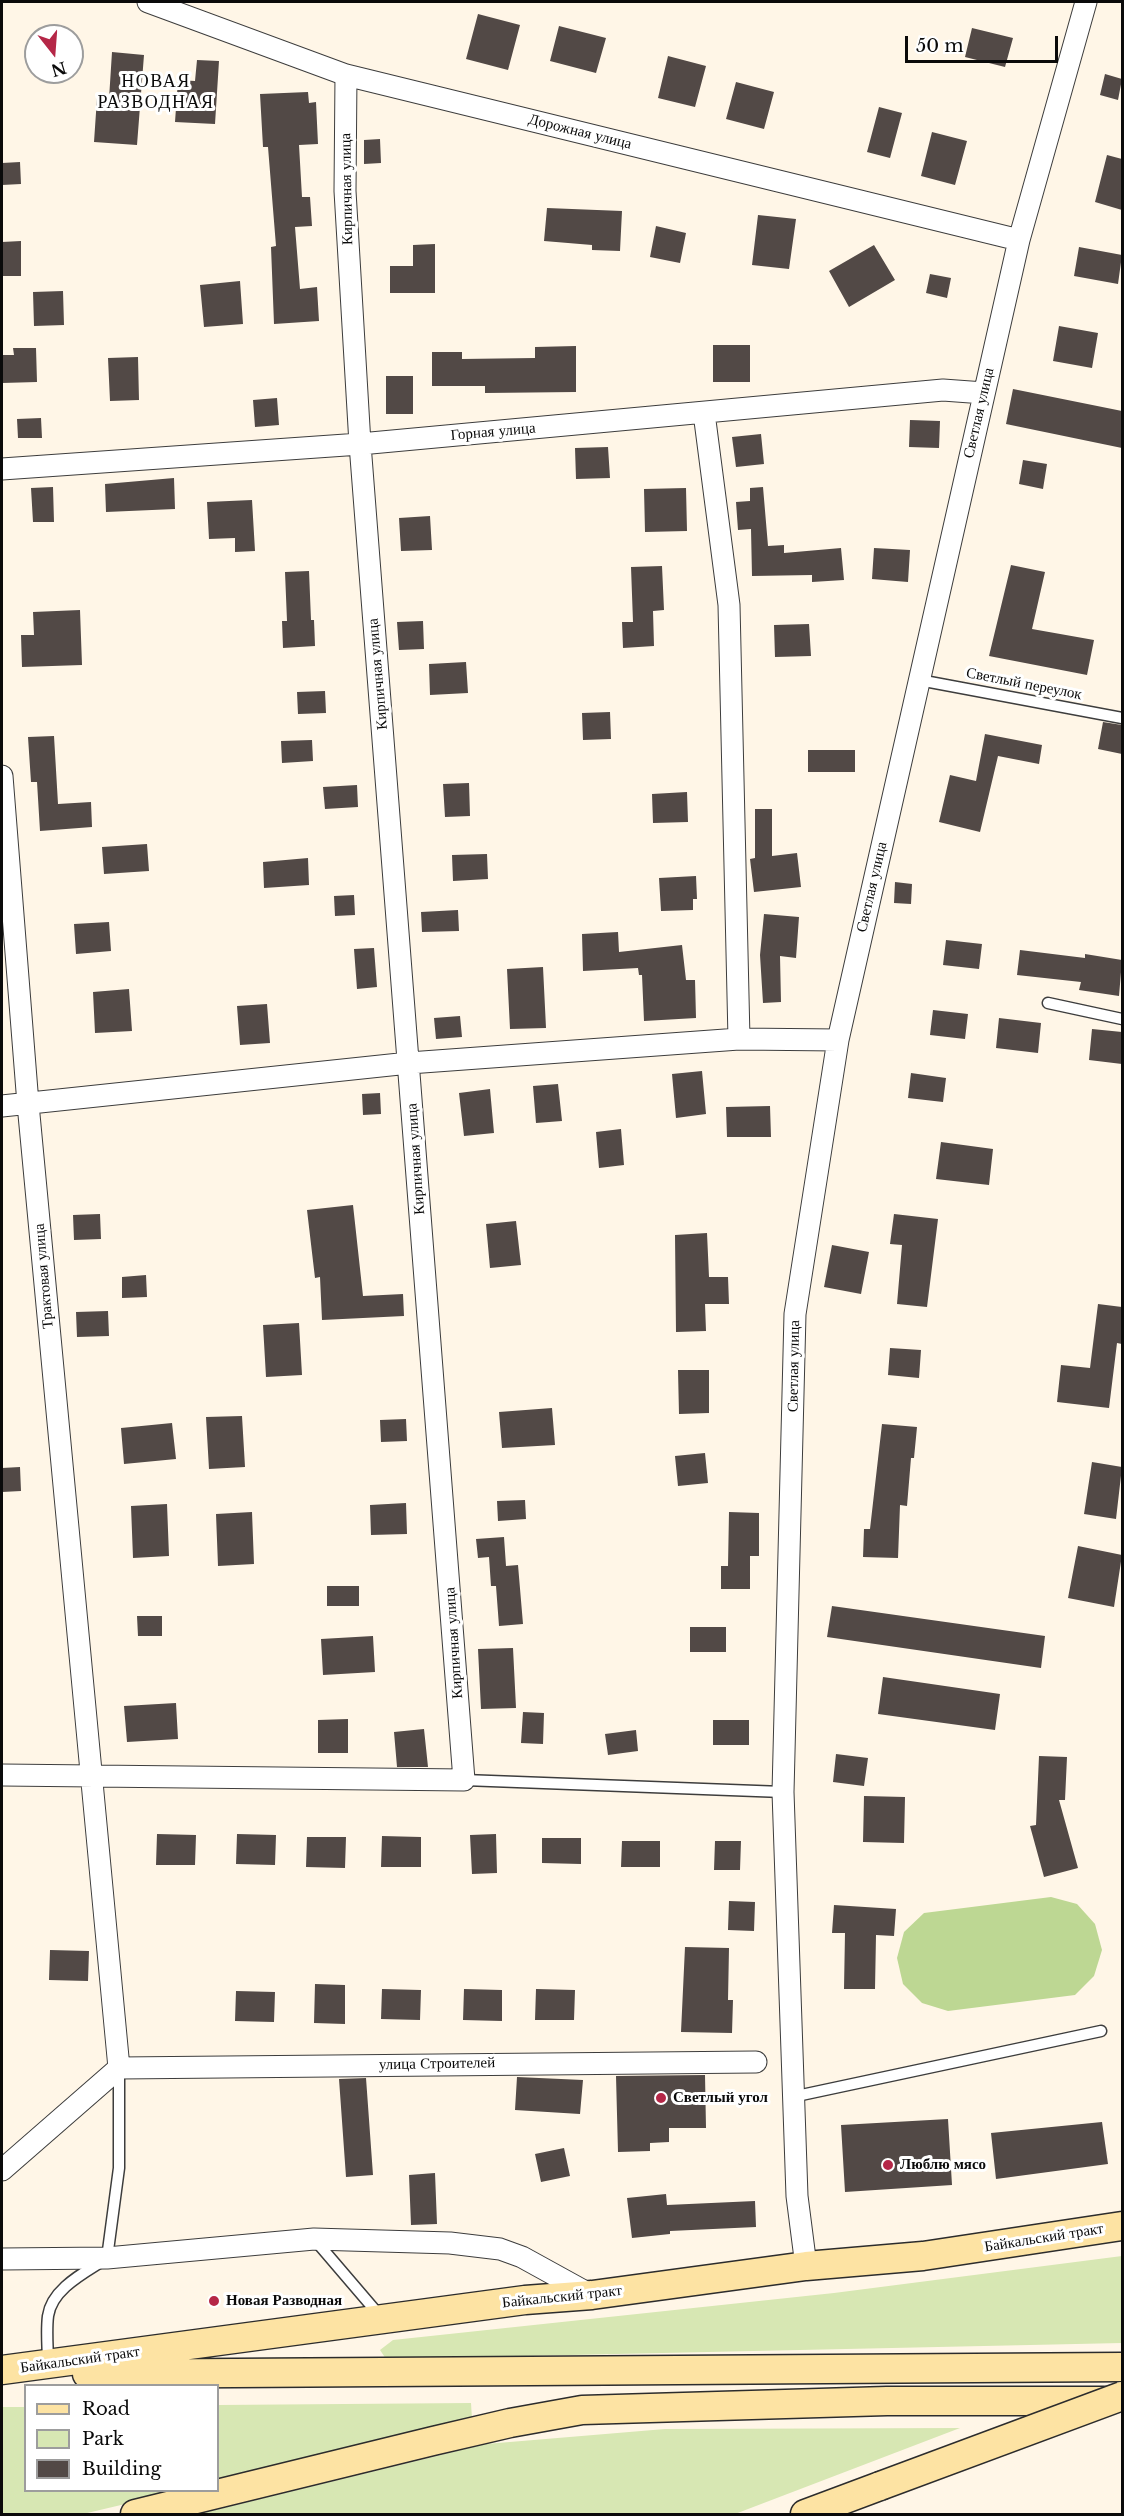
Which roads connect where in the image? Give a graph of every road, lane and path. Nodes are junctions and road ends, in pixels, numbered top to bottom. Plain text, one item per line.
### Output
1 (148, 2) edge
2 (1086, 2) edge
3 (346, 75) junction
4 (1019, 240) junction
5 (984, 393) junction
6 (704, 413) junction
7 (360, 444) junction
8 (2, 470) edge
9 (919, 680) junction
10 (1122, 718) edge
11 (2, 776) edge
12 (1048, 1003) dead end
13 (1122, 1020) edge
14 (739, 1039) junction
15 (838, 1040) junction
16 (409, 1063) junction
17 (28, 1104) junction
18 (2, 1106) edge
19 (11, 1775) edge
20 (89, 1776) junction
21 (464, 1780) junction
22 (2, 1792) edge
23 (783, 1792) junction
24 (1101, 2031) dead end
25 (756, 2062) dead end
26 (119, 2068) junction
27 (792, 2097) junction
28 (2, 2170) edge
29 (1122, 2226) edge
30 (314, 2239) junction
31 (107, 2258) junction
32 (2, 2259) edge
33 (806, 2266) junction
34 (592, 2295) junction
35 (383, 2319) junction
36 (48, 2364) junction
37 (1122, 2367) edge
38 (2, 2372) edge
39 (1122, 2396) edge
40 (1122, 2401) edge
41 (135, 2514) edge
42 (805, 2514) edge

1 - 3 street, Дорожная улица
2 - 4 street, Светлая улица
3 - 4 street, Дорожная улица
3 - 7 street, Кирпичная улица
4 - 5 street, Светлая улица
5 - 6 street, Горная улица
5 - 9 street, Светлая улица
6 - 7 street, Горная улица
6 - 14 street
7 - 8 street, Горная улица
7 - 16 street, Кирпичная улица
9 - 10 lane, Светлый переулок
9 - 15 street, Светлая улица
11 - 17 street, Трактовая улица
12 - 13 lane
14 - 15 street
14 - 16 street
15 - 23 street, Светлая улица
16 - 17 street
16 - 21 street, Кирпичная улица
17 - 18 street
17 - 20 street, Трактовая улица
19 - 20 street
19 - 22 street
20 - 21 street
20 - 26 street
21 - 23 lane
23 - 27 street, Светлая улица
24 - 27 lane
25 - 26 street, улица Строителей
26 - 28 street
26 - 31 lane
27 - 33 street, Светлая улица
29 - 33 main road, Байкальский тракт
30 - 31 street
30 - 34 street
30 - 35 lane
31 - 32 street
31 - 36 lane
33 - 34 main road, Байкальский тракт
34 - 35 main road, Байкальский тракт
35 - 36 main road, Байкальский тракт
36 - 38 main road, Байкальский тракт
37 - 38 main road
39 - 42 main road, bridge
40 - 41 main road

